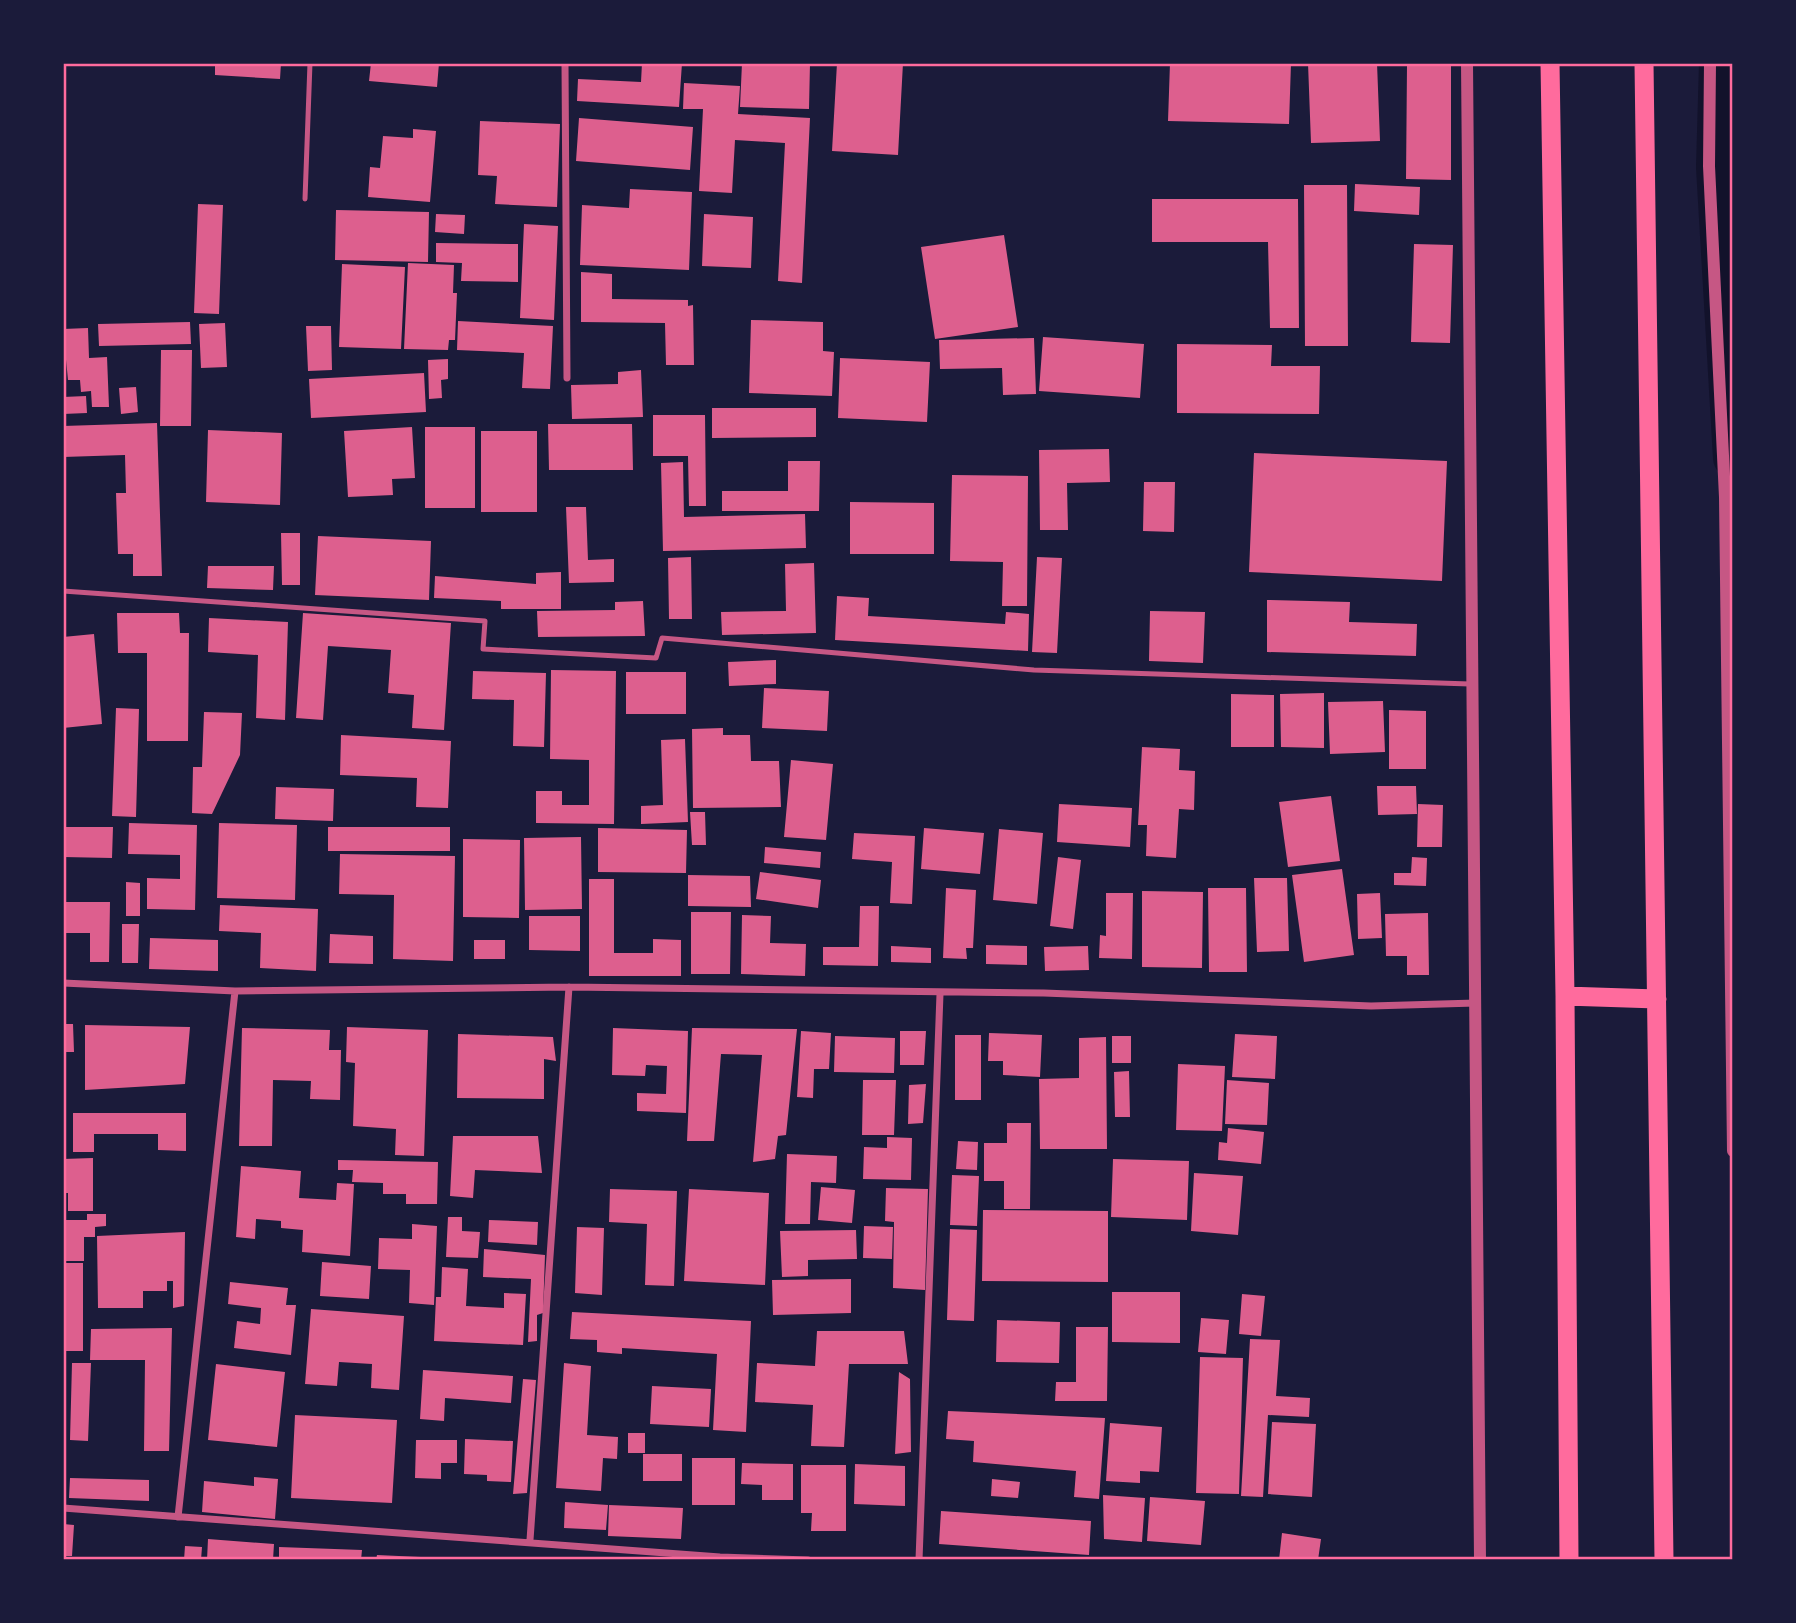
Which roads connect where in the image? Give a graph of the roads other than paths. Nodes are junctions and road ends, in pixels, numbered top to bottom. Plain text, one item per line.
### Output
1 (310, 63) edge
2 (565, 63) edge
3 (1467, 63) edge
4 (1550, 63) edge
5 (1644, 63) edge
6 (1710, 63) edge
7 (305, 199) dead end
8 (567, 377) dead end
9 (1729, 497) edge
10 (63, 591) edge
11 (1473, 684) junction
12 (63, 983) edge
13 (569, 987) junction
14 (235, 991) junction
15 (940, 994) junction
16 (1565, 996) junction
17 (1657, 999) junction
18 (1476, 1003) junction
19 (1733, 1151) edge
20 (63, 1508) edge
21 (178, 1517) junction
22 (530, 1540) junction
23 (807, 1560) edge
24 (919, 1560) edge
25 (1479, 1560) edge
26 (1569, 1560) edge
27 (1664, 1560) edge

1 - 7 lane
2 - 8 street
3 - 11 street
4 - 16 highway
5 - 17 highway
6 - 9 street
9 - 19 street
10 - 11 lane
11 - 18 street
12 - 14 street
13 - 14 street
13 - 15 street
13 - 22 street
14 - 21 street
15 - 18 street
15 - 24 street
16 - 17 highway
16 - 26 highway
17 - 27 highway
18 - 25 street
20 - 21 street
21 - 22 street
22 - 23 street

